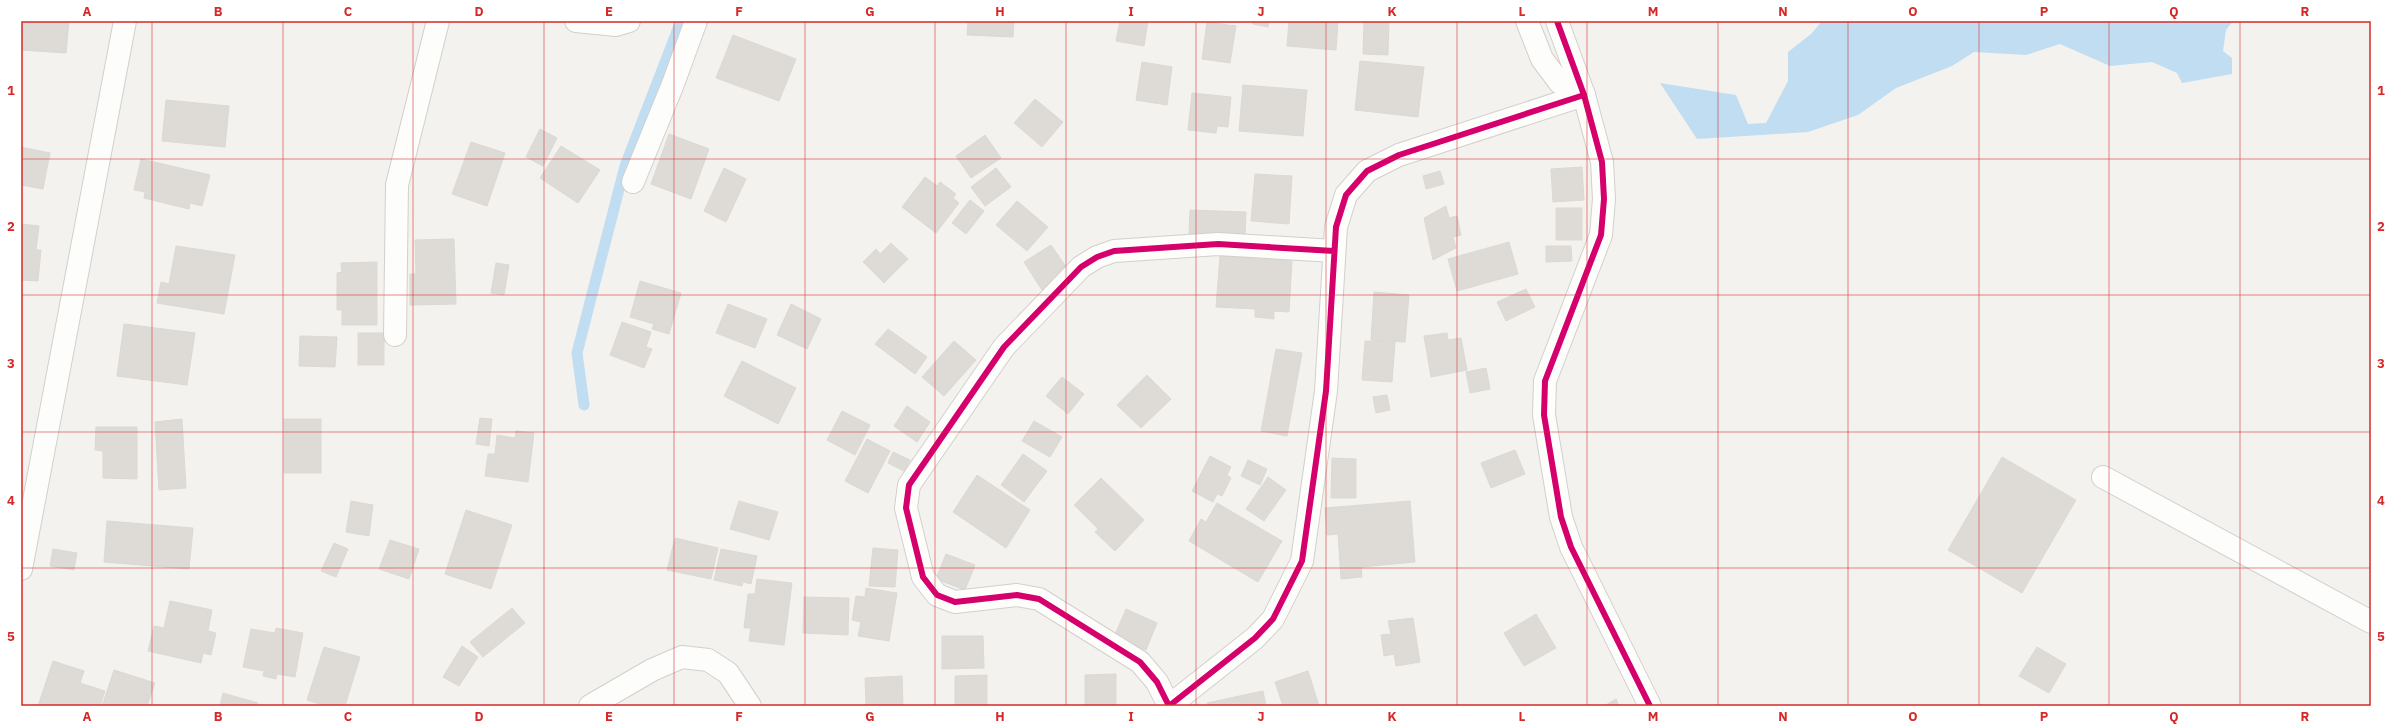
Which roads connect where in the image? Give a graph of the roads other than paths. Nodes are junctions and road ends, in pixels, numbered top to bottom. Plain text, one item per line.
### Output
1 (125, 21) edge
2 (438, 21) edge
3 (576, 21) edge
4 (629, 21) edge
5 (696, 21) edge
6 (1527, 21) edge
7 (1557, 21) edge
8 (1584, 95) junction
9 (632, 182) dead end
10 (1334, 251) junction
11 (395, 335) dead end
12 (2103, 477) dead end
13 (21, 569) edge
14 (2371, 622) edge
15 (590, 706) edge
16 (750, 706) edge
17 (1650, 706) edge

1 - 13 street
2 - 11 street
3 - 4 street
5 - 9 street
6 - 8 street
7 - 8 street
8 - 10 street
8 - 17 street
10 - 10 street
12 - 14 street
15 - 16 street

